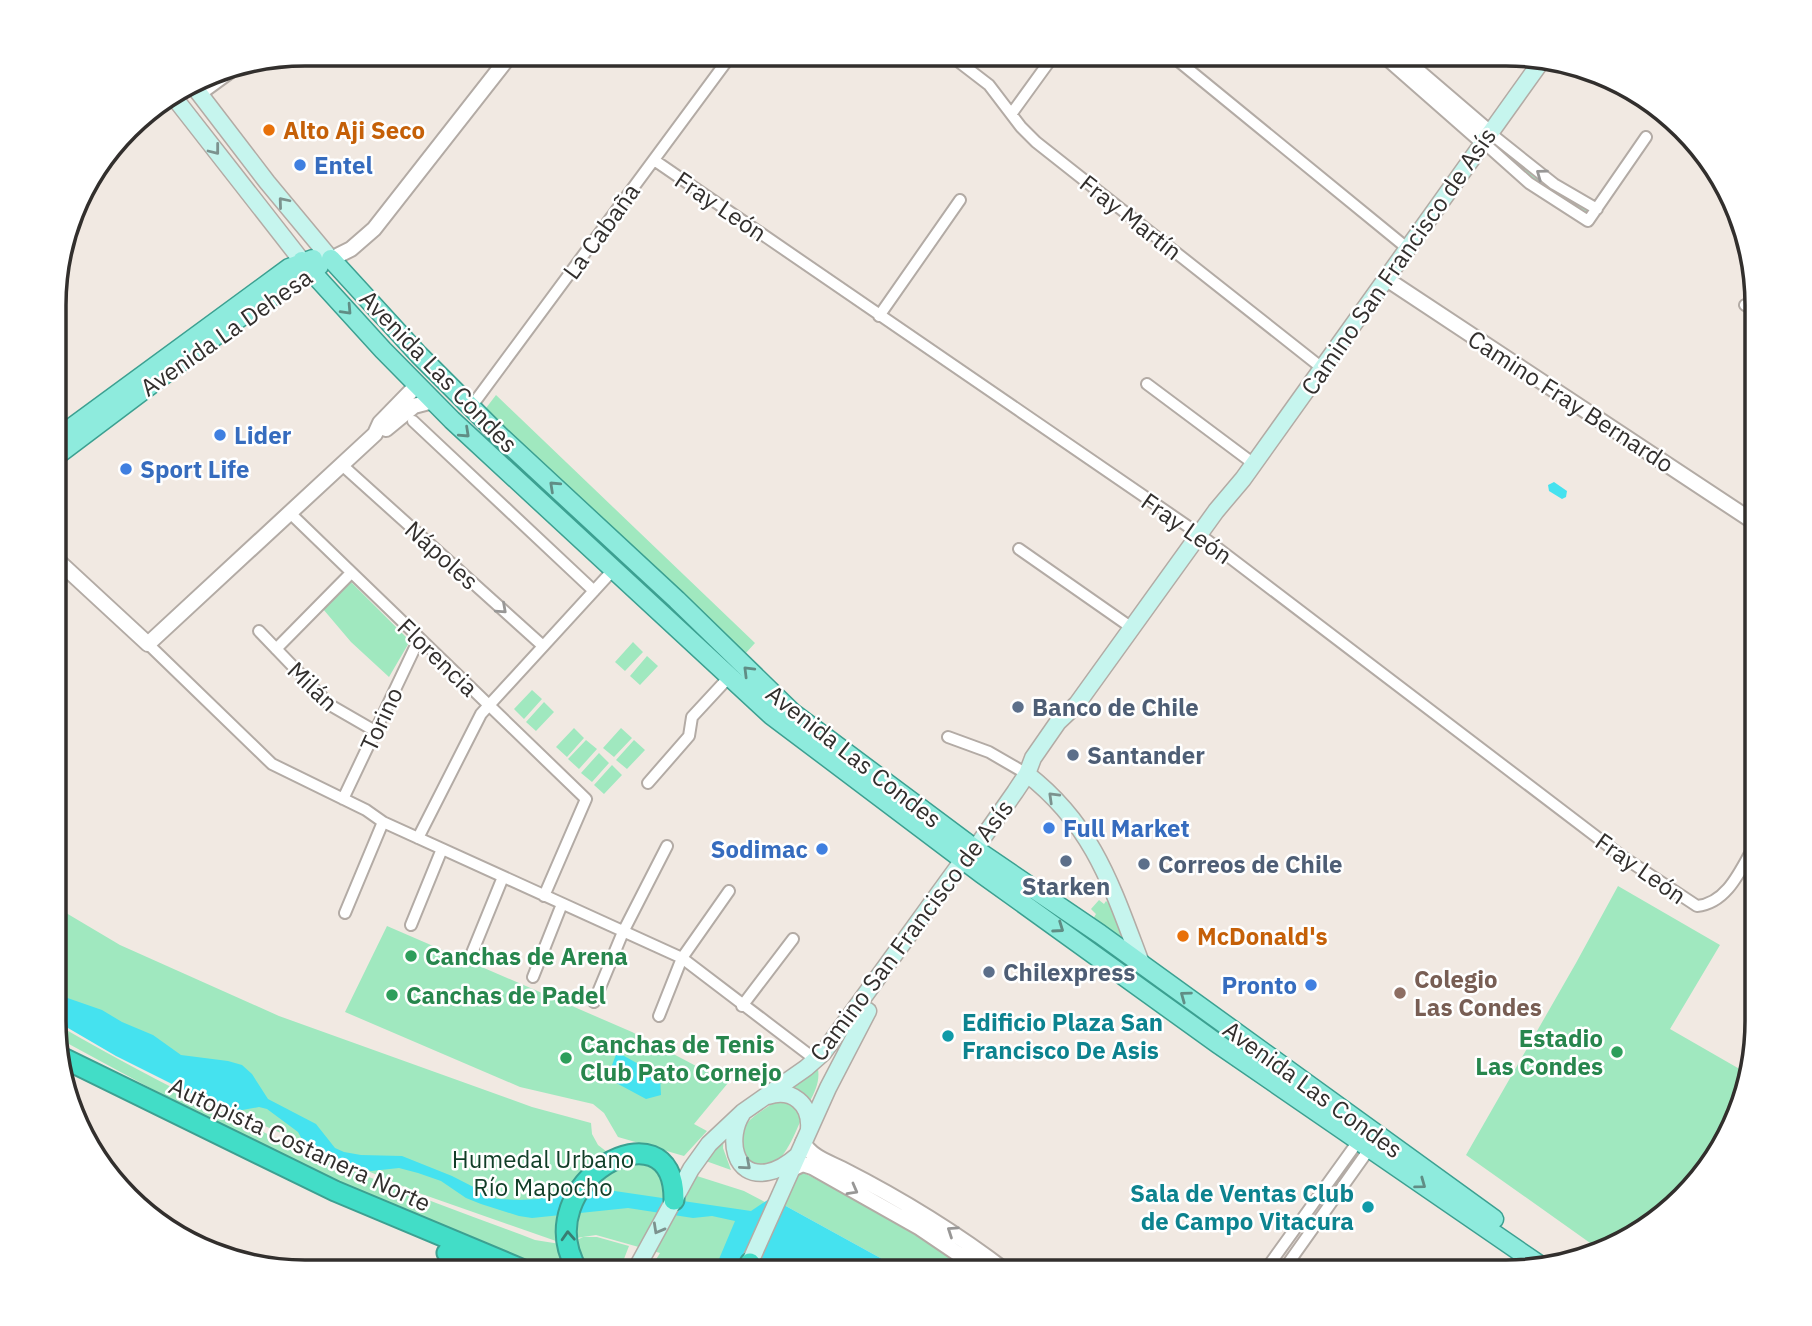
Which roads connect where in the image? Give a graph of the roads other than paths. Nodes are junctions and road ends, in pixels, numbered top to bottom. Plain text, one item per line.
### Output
1 (501, 66) edge
2 (723, 66) edge
3 (965, 67) edge
4 (1046, 67) edge
5 (1185, 67) edge
6 (1400, 67) edge
7 (1411, 67) edge
8 (1536, 69) edge
9 (198, 92) edge
10 (1445, 101) junction
11 (179, 103) edge
12 (1012, 113) junction
13 (1646, 137) dead end
14 (1486, 138) junction
15 (654, 160) junction
16 (960, 200) dead end
17 (1597, 209) junction
18 (308, 232) junction
19 (283, 237) junction
20 (1407, 248) junction
21 (331, 259) junction
22 (306, 266) junction
23 (1385, 278) junction
24 (879, 316) junction
25 (1322, 368) junction
26 (1147, 384) dead end
27 (417, 385) junction
28 (457, 393) junction
29 (433, 401) junction
30 (471, 407) junction
31 (413, 421) dead end
32 (66, 431) edge
33 (375, 434) junction
34 (66, 448) edge
35 (1254, 464) junction
36 (342, 465) junction
37 (290, 513) junction
38 (1745, 516) edge
39 (1199, 534) junction
40 (1019, 549) dead end
41 (66, 569) edge
42 (614, 569) junction
43 (351, 573) junction
44 (664, 589) junction
45 (636, 590) junction
46 (594, 591) junction
47 (1132, 628) junction
48 (259, 631) dead end
49 (419, 639) junction
50 (148, 644) junction
51 (543, 646) junction
52 (276, 649) junction
53 (730, 676) junction
54 (488, 706) junction
55 (375, 731) junction
56 (948, 737) dead end
57 (1027, 774) junction
58 (648, 783) dead end
59 (343, 799) junction
60 (383, 822) junction
61 (418, 838) junction
62 (667, 846) dead end
63 (442, 849) junction
64 (969, 854) junction
65 (1745, 861) edge
66 (982, 874) junction
67 (503, 877) junction
68 (729, 891) dead end
69 (544, 896) junction
70 (562, 904) junction
71 (345, 913) dead end
72 (411, 925) dead end
73 (622, 932) junction
74 (793, 939) dead end
75 (472, 953) dead end
76 (681, 958) junction
77 (1141, 964) junction
78 (533, 977) dead end
79 (594, 1002) dead end
80 (742, 1006) junction
81 (659, 1016) dead end
82 (1211, 1016) junction
83 (1184, 1019) junction
84 (69, 1051) edge
85 (816, 1060) junction
86 (70, 1061) edge
87 (74, 1077) edge
88 (828, 1088) junction
89 (131, 1091) junction
90 (768, 1097) junction
91 (743, 1112) junction
92 (1365, 1144) junction
93 (800, 1150) junction
94 (674, 1200) junction
95 (1304, 1217) junction
96 (1316, 1225) junction
97 (1545, 1256) edge
98 (1529, 1258) edge
99 (461, 1259) edge
100 (498, 1259) edge
101 (572, 1259) edge
102 (641, 1259) edge
103 (752, 1259) edge
104 (967, 1260) edge
105 (990, 1260) edge
106 (1273, 1260) edge
107 (1291, 1260) edge

1 - 21 street
2 - 15 street, La Cabaña
3 - 12 street, Fray Martín
4 - 12 street
5 - 20 street
6 - 10 street
7 - 10 street
8 - 14 main road, Camino San Francisco de Asís
18 -> 9 main road, Avenida Las Condes
10 - 14 street
11 -> 19 main road, Avenida Las Condes
12 - 25 street, Fray Martín
13 - 17 street
17 -> 14 street
14 - 17 street
14 - 20 main road, Camino San Francisco de Asís
15 - 24 street, Fray León
15 - 30 street, La Cabaña
16 - 24 street
18 - 19 main road
18 - 21 main road, Avenida Las Condes
19 - 22 main road, Avenida Las Condes
20 - 23 main road, Camino San Francisco de Asís
21 - 22 main road, Avenida La Dehesa
21 - 28 main road, Avenida Las Condes
22 -> 27 main road, Avenida Las Condes
22 - 32 main road, Avenida La Dehesa
22 - 34 main road, Avenida La Dehesa
23 - 25 main road, Camino San Francisco de Asís
23 - 38 street, Camino Fray Bernardo
24 - 39 street, Fray León
25 - 35 main road, Camino San Francisco de Asís
26 - 35 street
27 - 28 main road
27 - 29 main road, Avenida Las Condes
27 - 33 street
28 - 30 main road, Avenida Las Condes
29 - 33 street
29 -> 42 main road, Avenida Las Condes
44 -> 30 main road, Avenida Las Condes
31 - 46 street
33 - 36 street
35 - 39 main road, Camino San Francisco de Asís
36 - 37 street
36 -> 51 street, Nápoles
37 - 43 street, Florencia
37 - 50 street
39 - 47 main road, Camino San Francisco de Asís
39 - 65 street, Fray León
40 - 47 street
41 - 50 street
42 - 45 main road, Avenida Las Condes
42 - 46 street
43 - 49 street, Florencia
43 - 52 street
44 - 45 main road
64 -> 44 main road, Avenida Las Condes
45 - 53 main road, Avenida Las Condes
46 - 51 street
47 - 57 main road, Camino San Francisco de Asís
48 - 52 street, Milán
49 - 54 street, Florencia
49 - 55 street, Torino
50 - 59 street
51 - 54 street
52 - 55 street, Milán
53 - 58 street
53 - 64 main road, Avenida Las Condes
54 - 61 street
54 - 69 street, Florencia
55 - 59 street, Torino
56 - 57 street
57 - 64 main road, Camino San Francisco de Asís
77 -> 57 main road
59 - 60 street
60 - 61 street
60 - 71 street
61 - 63 street
62 - 73 street
63 - 67 street
63 - 72 street
64 - 66 main road, Avenida Las Condes
64 - 77 main road, Avenida Las Condes
64 - 85 main road, Camino San Francisco de Asís
66 -> 83 main road, Avenida Las Condes
66 - 88 main road, Camino San Francisco de Asís
67 - 69 street
67 - 75 street
68 - 76 street
69 - 70 street
70 - 73 street
70 - 78 street
73 - 76 street
73 - 79 street
74 - 80 street
76 - 80 street
76 - 81 street
82 -> 77 main road, Avenida Las Condes
80 - 85 street
82 - 83 main road
82 - 97 main road, Avenida Las Condes
83 - 92 main road, Avenida Las Condes
84 - 89 highway
85 - 88 main road
85 - 90 main road, Camino San Francisco de Asís
86 - 89 highway, Autopista Costanera Norte
87 - 99 highway, Autopista Costanera Norte
88 - 93 main road, Camino San Francisco de Asís
89 - 100 highway, Autopista Costanera Norte
90 - 91 main road, Camino San Francisco de Asís
90 - 93 main road
91 -> 93 main road
91 - 94 main road, Camino San Francisco de Asís
92 - 95 street
92 - 96 street
92 -> 98 main road, Avenida Las Condes
93 - 103 main road, Camino San Francisco de Asís
93 -> 104 street
105 -> 93 street
101 -> 94 highway
94 -> 102 main road, Camino San Francisco de Asís
95 - 96 street
95 - 106 street
96 - 107 street

